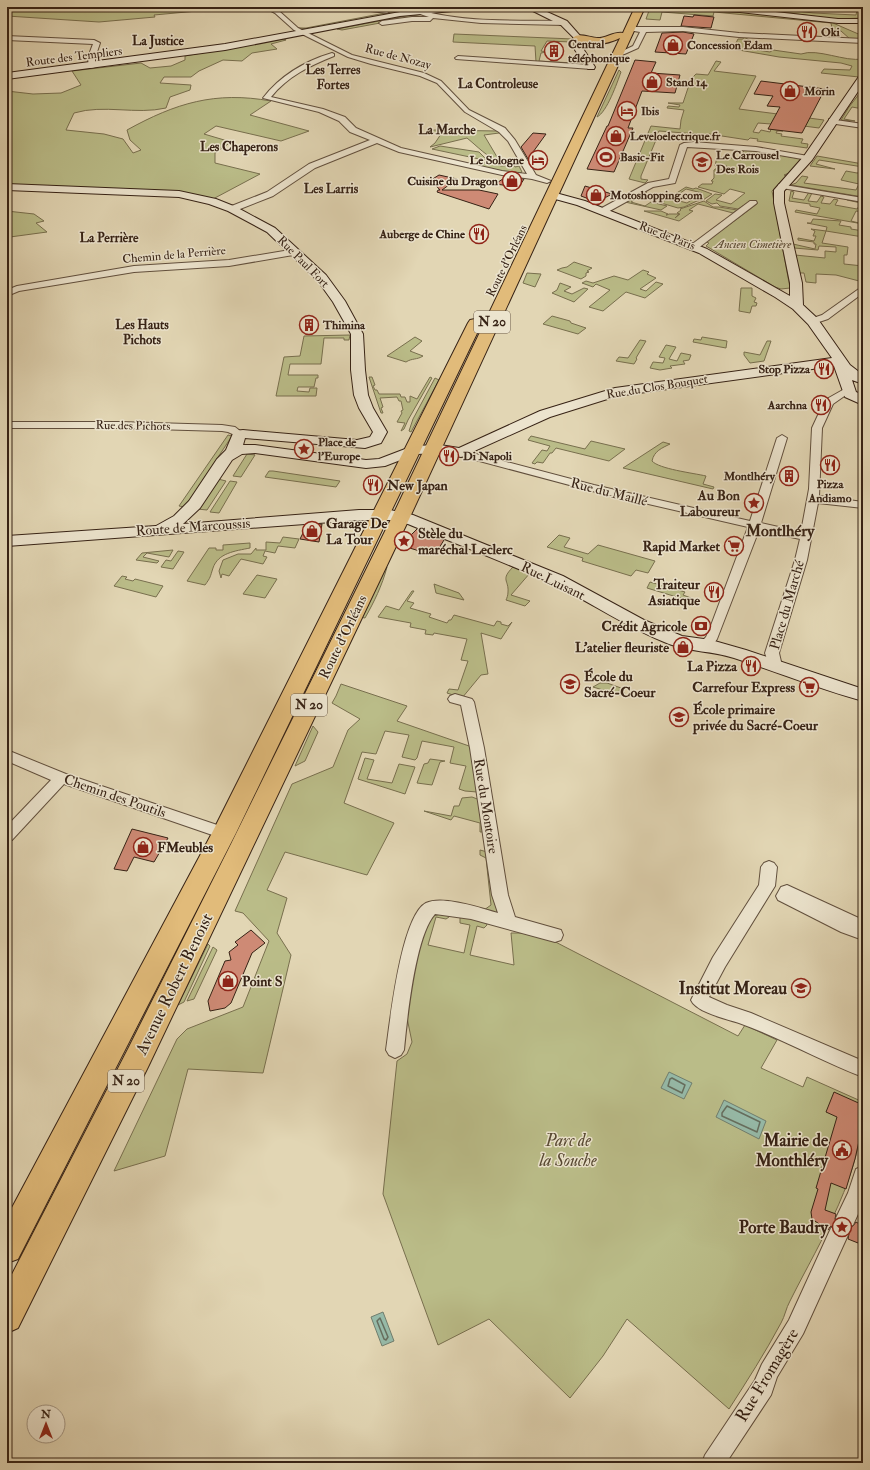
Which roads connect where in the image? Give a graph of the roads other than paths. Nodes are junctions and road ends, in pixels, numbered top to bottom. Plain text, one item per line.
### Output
1 (267, 7) edge
2 (354, 7) edge
3 (473, 7) edge
4 (529, 7) edge
5 (632, 7) edge
6 (640, 7) edge
7 (670, 7) edge
8 (543, 10) edge
9 (387, 11) dead end
10 (419, 12) junction
11 (442, 18) junction
12 (382, 23) dead end
13 (564, 24) junction
14 (862, 25) edge
15 (630, 29) junction
16 (644, 30) junction
17 (303, 32) junction
18 (619, 35) junction
19 (7, 38) edge
20 (578, 41) junction
21 (863, 41) edge
22 (332, 55) dead end
23 (618, 55) junction
24 (458, 58) dead end
25 (92, 66) junction
26 (591, 67) junction
27 (7, 77) edge
28 (863, 77) edge
29 (597, 79) junction
30 (832, 121) junction
31 (863, 126) edge
32 (375, 141) junction
33 (808, 158) junction
34 (533, 177) junction
35 (782, 186) junction
36 (7, 187) edge
37 (550, 188) junction
38 (863, 200) edge
39 (753, 203) dead end
40 (232, 209) junction
41 (603, 211) junction
42 (694, 247) junction
43 (296, 252) junction
44 (796, 289) junction
45 (863, 289) edge
46 (7, 293) edge
47 (779, 294) junction
48 (797, 306) junction
49 (813, 321) junction
50 (840, 361) junction
51 (863, 381) edge
52 (848, 389) junction
53 (863, 401) edge
54 (7, 425) edge
55 (239, 434) junction
56 (782, 438) dead end
57 (433, 449) junction
58 (413, 450) junction
59 (233, 452) junction
60 (461, 453) junction
61 (813, 499) junction
62 (863, 505) edge
63 (190, 510) junction
64 (380, 515) junction
65 (401, 517) junction
66 (240, 524) junction
67 (754, 526) junction
68 (147, 531) junction
69 (806, 537) junction
70 (7, 541) edge
71 (704, 645) junction
72 (775, 666) junction
73 (863, 695) edge
74 (455, 699) dead end
75 (7, 755) edge
76 (61, 778) junction
77 (7, 836) edge
78 (234, 838) junction
79 (769, 867) dead end
80 (509, 922) junction
81 (863, 928) edge
82 (863, 933) edge
83 (555, 935) dead end
84 (395, 1050) dead end
85 (863, 1069) edge
86 (863, 1175) edge
87 (7, 1248) edge
88 (7, 1317) edge
89 (713, 1463) edge

1 - 17 street, Rue de Nozay
2 - 9 street
3 - 10 main road, Route des Templiers
4 - 8 main road
5 - 18 main road, Route d'Orléans / N 20
6 - 15 main road, Route d'Orléans / N 20
7 - 14 main road
8 - 13 main road
10 - 11 street
10 - 17 main road, Route des Templiers
11 - 12 street
11 - 13 street
13 - 20 main road
15 - 16 street
15 - 23 main road, Route d'Orléans / N 20
16 - 21 street
16 - 23 street
17 - 25 main road, Route des Templiers
17 - 34 street, Rue de Nozay
18 - 20 main road
18 - 29 main road, Route d'Orléans / N 20
19 - 25 street
20 - 26 main road
22 - 32 street
23 - 37 main road, Route d'Orléans / N 20
24 - 26 street
25 - 27 main road, Route des Templiers
26 - 29 main road
28 - 30 main road
29 - 37 main road, Route d'Orléans / N 20
30 - 31 street
30 - 33 main road
32 - 34 street
32 - 40 street
33 - 35 main road
33 - 41 street
34 - 37 street
35 - 38 street
35 - 44 main road
36 - 40 main road, Rue Paul Fort
37 - 41 main road, Rue de Paris
37 - 57 main road, Route d'Orléans / N 20
37 - 58 main road, Route d'Orléans / N 20
39 - 42 street
40 - 43 main road, Rue Paul Fort
41 - 42 main road, Rue de Paris
42 - 47 main road, Rue de Paris
43 - 46 street, Chemin de la Perrière
43 - 55 main road, Rue Paul Fort
44 - 47 main road
44 - 48 main road
45 - 49 street
47 - 48 main road, Rue de Paris
48 - 49 main road, Rue de Paris
49 - 50 main road, Rue de Paris
50 - 51 main road, Rue de Paris
50 - 52 main road, Rue de Paris
50 - 60 main road, Rue du Clos Bouquet
51 - 52 main road
52 - 53 main road
52 - 61 street, Place du Marché
54 - 55 street, Rue des Pichots
55 - 59 main road
56 - 67 street
57 - 58 main road, Rue du Maillé
57 - 60 main road, Rue du Maillé
57 - 65 main road, Route d'Orléans / N 20
58 - 59 main road
58 - 64 main road, Route d'Orléans / N 20
59 - 63 main road
60 - 67 street, Rue du Maillé
61 - 62 street
61 - 69 street, Place du Marché
63 - 66 main road
63 - 68 main road
64 - 65 main road
64 - 66 main road, Route de Marcoussis
64 - 78 main road, Route d'Orléans / N 20
65 - 71 main road, Rue Luisant
65 - 78 main road, Route d'Orléans / N 20
66 - 68 main road, Route de Marcoussis
67 - 69 street, Rue du Maillé
67 - 71 street
68 - 70 main road, Route de Marcoussis
69 - 72 street, Place du Marché
71 - 72 main road, Place du Marché
72 - 73 main road
74 - 80 street, Rue du Montoire
75 - 76 street, Chemin des Poutils
76 - 77 street
76 - 78 street, Chemin des Poutils
78 - 87 main road, Avenue Robert Benoist / N 20
78 - 88 main road, Avenue Robert Benoist / N 20
79 - 85 street
80 - 83 street
80 - 84 street
81 - 82 street
86 - 89 street, Rue Fromagère

